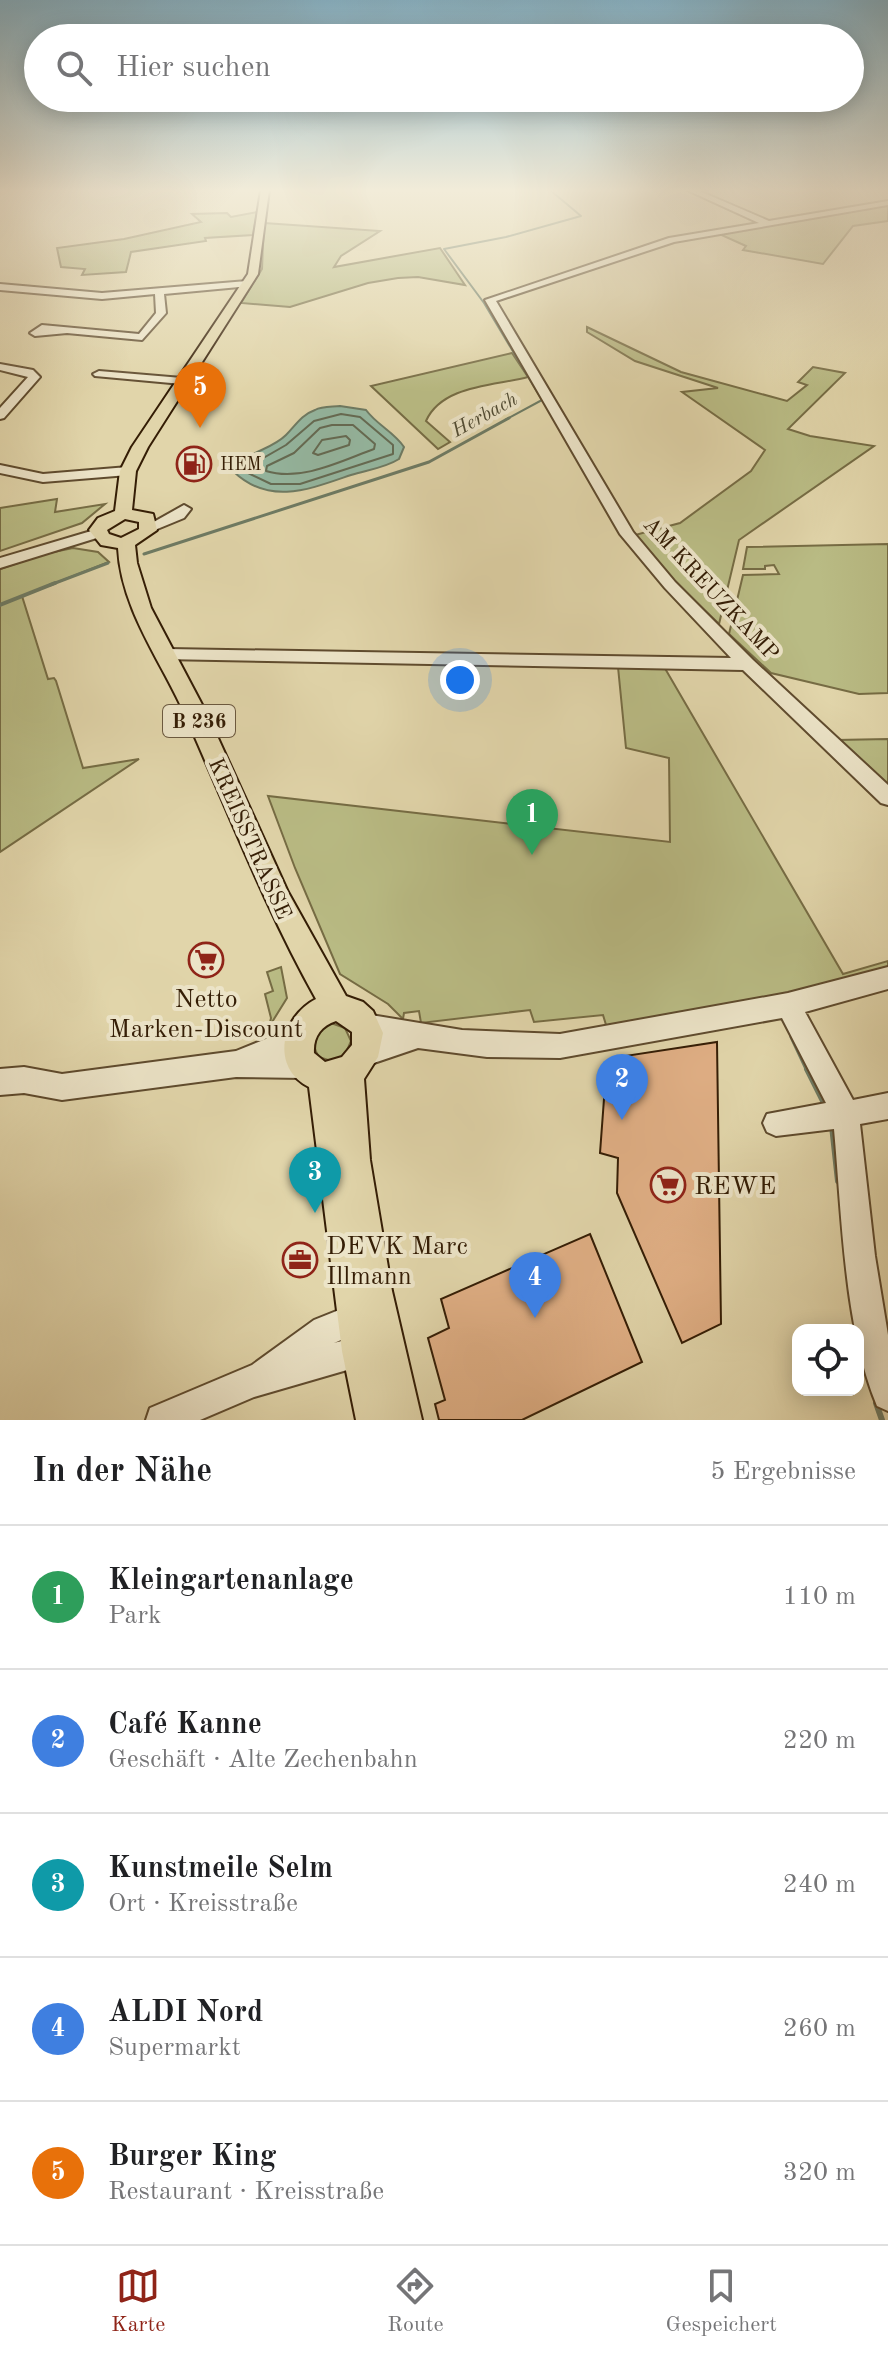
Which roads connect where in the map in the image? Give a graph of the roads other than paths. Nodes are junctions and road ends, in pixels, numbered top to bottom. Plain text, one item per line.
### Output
1 (257, 256) edge
2 (623, 256) edge
3 (247, 284) junction
4 (2, 289) edge
5 (159, 292) junction
6 (69, 330) dead end
7 (142, 337) junction
8 (130, 348) dead end
9 (0, 367) edge
10 (99, 374) dead end
11 (182, 381) junction
12 (0, 415) edge
13 (0, 469) edge
14 (128, 471) junction
15 (123, 514) junction
16 (98, 533) junction
17 (126, 542) junction
18 (0, 563) edge
19 (168, 655) junction
20 (747, 664) junction
21 (888, 797) edge
22 (888, 978) edge
23 (788, 1005) junction
24 (331, 1045) junction
25 (0, 1082) edge
26 (888, 1106) edge
27 (846, 1114) junction
28 (776, 1123) dead end
29 (369, 1331) junction
30 (888, 1395) edge
31 (162, 1420) edge
32 (376, 1420) edge
33 (402, 1420) edge

1 - 3 main road
2 - 20 street, AM KREUZKAMP
3 - 5 street
3 - 11 main road
4 - 5 street
5 - 7 street
6 - 7 street
7 - 8 street
9 - 12 street
10 - 11 street
11 - 14 main road
13 - 14 street
14 - 15 main road
15 - 16 main road
15 - 17 main road
16 - 17 main road
16 - 18 street
17 - 19 main road, KREISSTRASSE / B 236
19 - 20 street
19 - 24 main road, KREISSTRASSE / B 236
20 - 21 street, AM KREUZKAMP
22 - 23 street
23 - 24 street
23 - 27 street
24 - 25 street
24 - 29 main road, KREISSTRASSE
26 - 27 street
27 - 28 street
27 - 30 street
29 - 31 street
29 - 32 main road, KREISSTRASSE
29 - 33 main road, KREISSTRASSE

